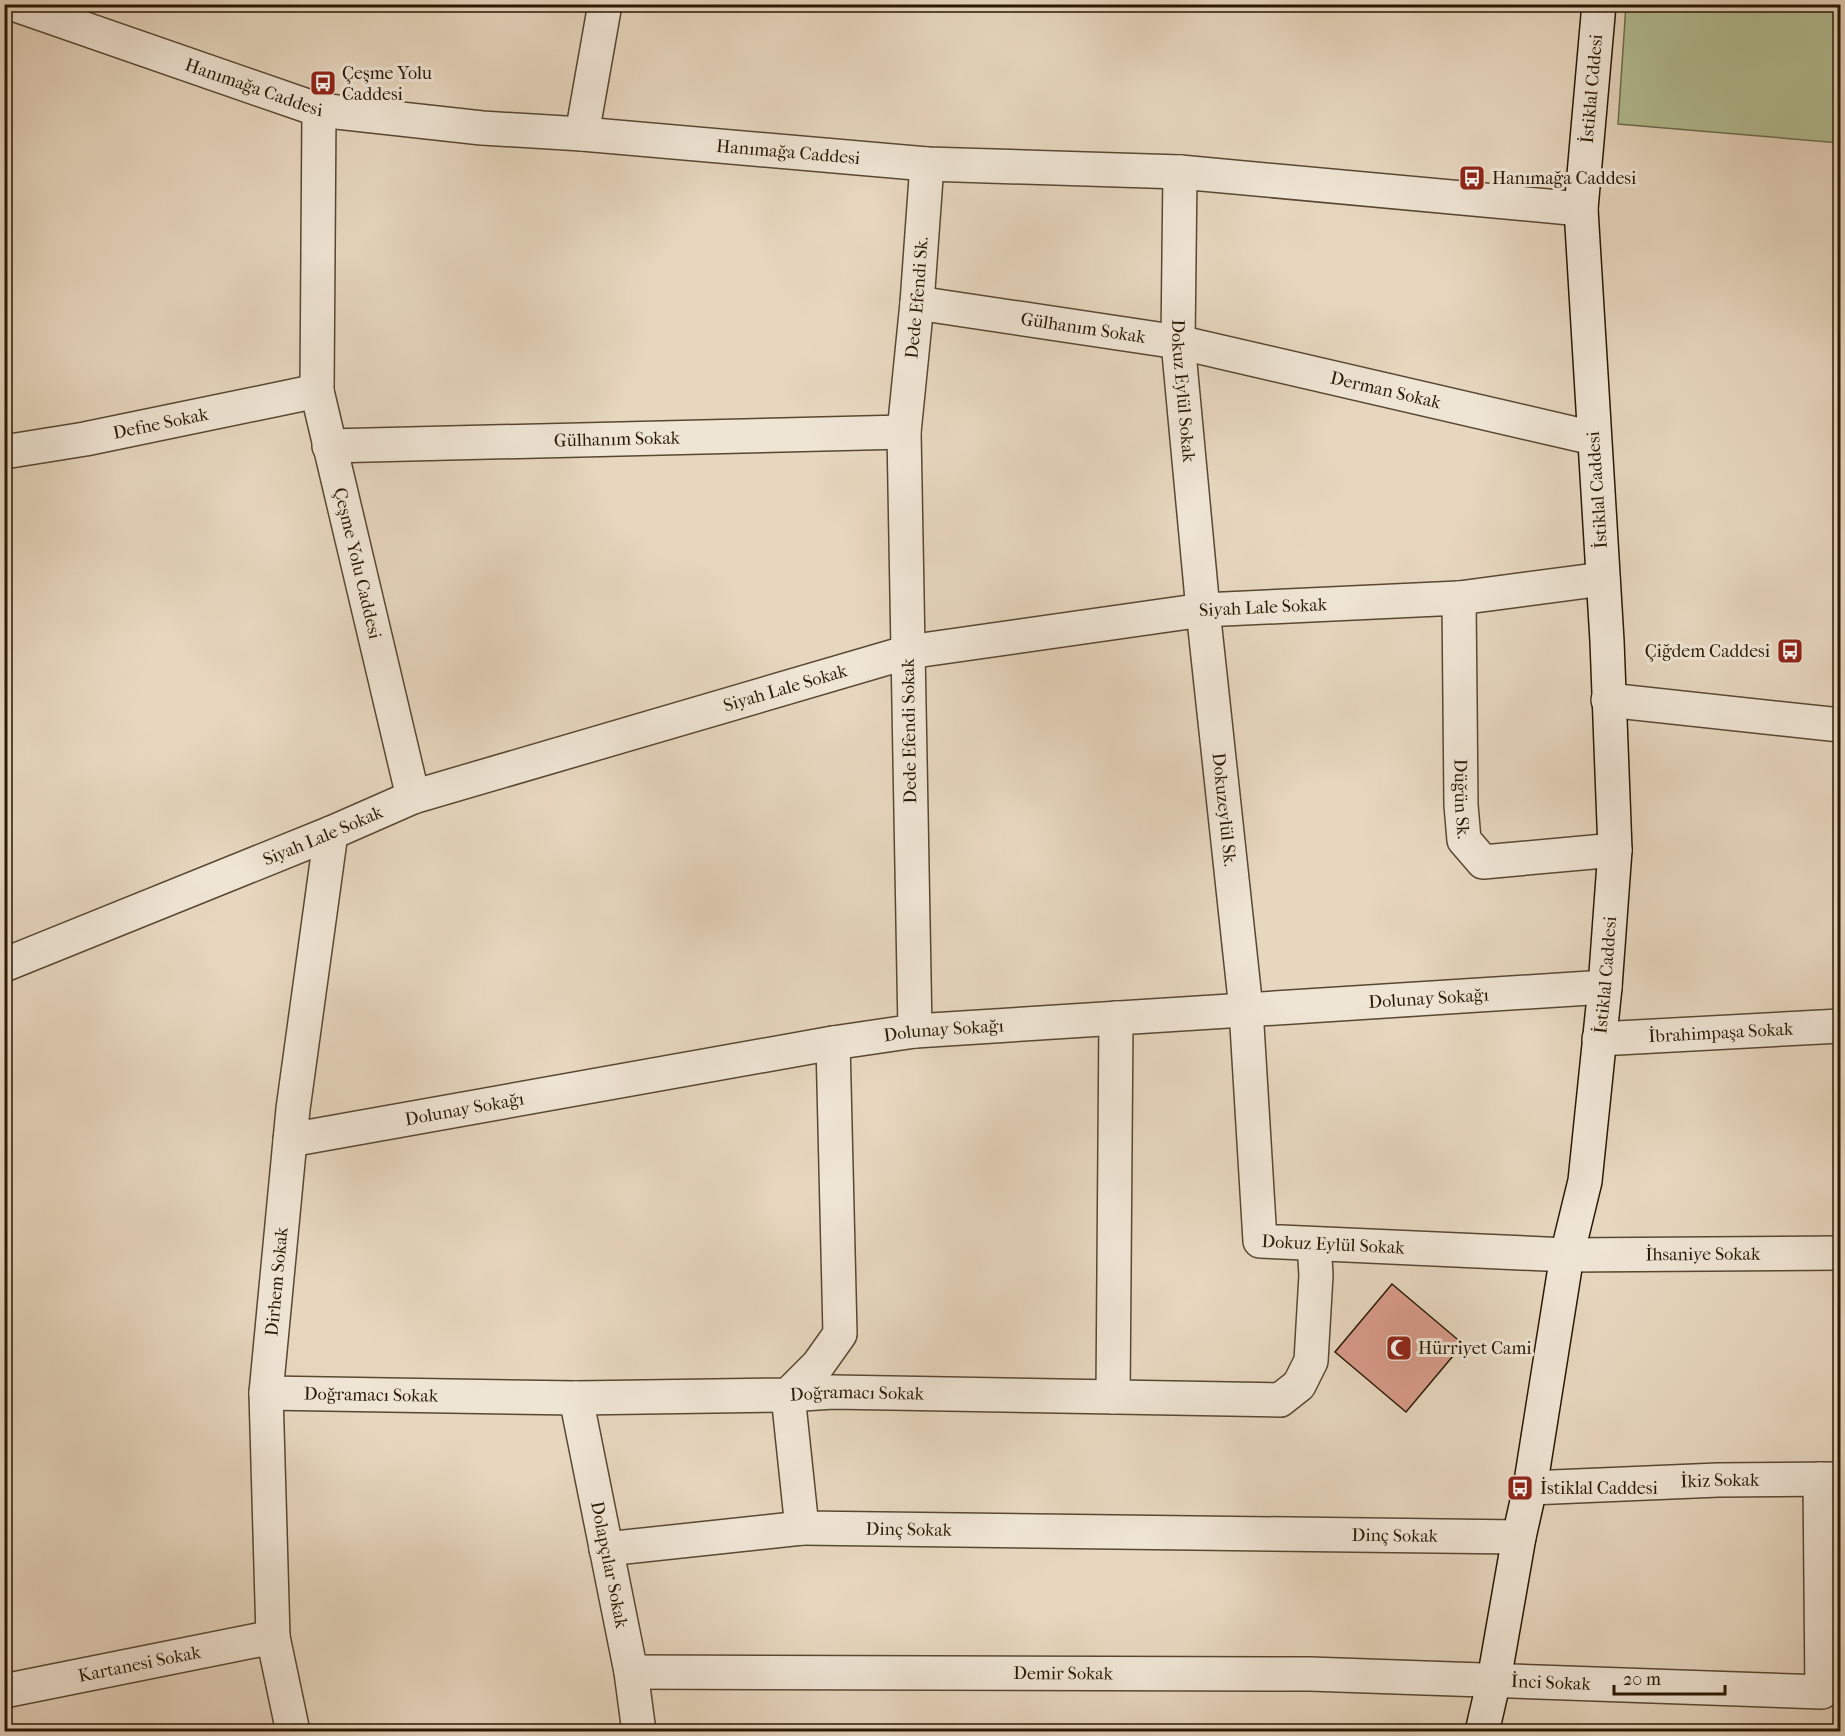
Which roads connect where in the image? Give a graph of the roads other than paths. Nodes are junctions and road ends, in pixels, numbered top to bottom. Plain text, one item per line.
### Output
1 (13, 4) edge
2 (605, 4) edge
3 (1599, 4) edge
4 (319, 110) junction
5 (582, 134) junction
6 (927, 164) junction
7 (1180, 172) junction
8 (1581, 209) junction
9 (917, 303) junction
10 (1178, 342) junction
11 (317, 391) junction
12 (904, 432) junction
13 (1593, 438) junction
14 (329, 446) junction
15 (4, 452) edge
16 (1603, 579) junction
17 (1459, 598) junction
18 (1203, 610) junction
19 (908, 652) junction
20 (1608, 700) junction
21 (1840, 708) edge
22 (1825, 723) edge
23 (413, 797) junction
24 (331, 833) junction
25 (1615, 850) junction
26 (4, 965) edge
27 (1605, 987) junction
28 (1246, 1009) junction
29 (1116, 1018) junction
30 (1840, 1026) edge
31 (915, 1031) junction
32 (1599, 1040) junction
33 (833, 1043) junction
34 (290, 1140) junction
35 (1314, 1244) junction
36 (1840, 1253) edge
37 (1567, 1255) junction
38 (266, 1393) junction
39 (788, 1395) junction
40 (1113, 1397) junction
41 (576, 1398) junction
42 (1830, 1479) edge
43 (1530, 1488) junction
44 (802, 1528) junction
45 (1519, 1537) junction
46 (606, 1548) junction
47 (273, 1637) junction
48 (1831, 1654) edge
49 (631, 1672) junction
50 (1494, 1680) junction
51 (4, 1691) edge
52 (292, 1731) edge
53 (639, 1731) edge
54 (1482, 1731) edge

1 - 4 street, Hanımağa Caddesi
2 - 5 street
3 - 8 street, İstiklal Cddesi
4 - 5 street, Hanımağa Caddesi
4 - 11 street, Çeşme Yolu Caddesi
5 - 6 street, Hanımağa Caddesi
6 - 7 street, Hanımağa Caddesi
6 - 9 street, Dede Efendi Sk.
7 - 8 street, Hanımağa Caddesi
7 - 10 street, Dokuz Eylül Sokak
8 - 13 street, İstiklal Caddesi
9 - 10 street, Gülhanım Sokak
9 - 12 street, Dede Efendi Sk.
10 - 13 street, Derman Sokak
10 - 18 street, Dokuz Eylül Sokak
11 - 14 street, Çeşme Yolu Caddesi
11 - 15 street, Defne Sokak
12 - 14 street, Gülhanım Sokak
12 - 19 street, Dede Efendi Sokak
13 - 16 street, İstiklal Caddesi
14 - 23 street, Çeşme Yolu Caddesi
16 - 17 street, Siyah Lale Sokak
16 - 20 street, İstiklal Caddesi
17 - 18 street, Siyah Lale Sokak
17 - 25 street, Düğün Sk.
18 - 19 street, Siyah Lale Sokak
18 - 28 street, Dokuzeylül Sk.
19 - 23 street, Siyah Lale Sokak
19 - 31 street, Dede Efendi Sokak
20 - 22 street
20 - 25 street, İstiklal Caddesi
21 - 22 street
23 - 24 street, Siyah Lale Sokak
24 - 26 street, Siyah Lale Sokak
24 - 34 street, Dirhem Sokak
25 - 27 street, İstiklal Caddesi
27 - 28 street, Dolunay Sokağı
27 - 32 street, İstiklal Caddesi
28 - 29 street, Dolunay Sokağı
28 - 35 street, Dokuz Eylül Sokak
29 - 31 street, Dolunay Sokağı
29 - 40 street
30 - 32 street, İbrahimpaşa Sokak
31 - 33 street, Dolunay Sokağı
32 - 37 street, İstiklal Caddesi
33 - 34 street, Dolunay Sokağı
33 - 39 street
34 - 38 street, Dirhem Sokak
35 - 37 street, Dokuz Eylül Sokak
35 - 40 street, Doğramacı Sokak
36 - 37 street, İhsaniye Sokak
37 - 43 street, İstiklal Caddesi
38 - 41 street, Doğramacı Sokak
38 - 47 street, Dirhem Sokak
39 - 40 street, Doğramacı Sokak
39 - 41 street, Doğramacı Sokak
39 - 44 street
41 - 46 street, Dolapçılar Sokak
42 - 43 street, İkiz Sokak
42 - 48 street
43 - 45 street, İstiklal Caddesi
44 - 45 street, Dinç Sokak
44 - 46 street, Dinç Sokak
45 - 50 street, İstiklal Caddesi
46 - 49 street, Dolapçılar Sokak
47 - 51 street, Kartanesi Sokak
47 - 52 street, Dirhem Sokak
48 - 50 street, İnci Sokak
49 - 50 street, Demir Sokak
49 - 53 street, Dolapçılar Sokak
50 - 54 street, İstiklal Caddesi

